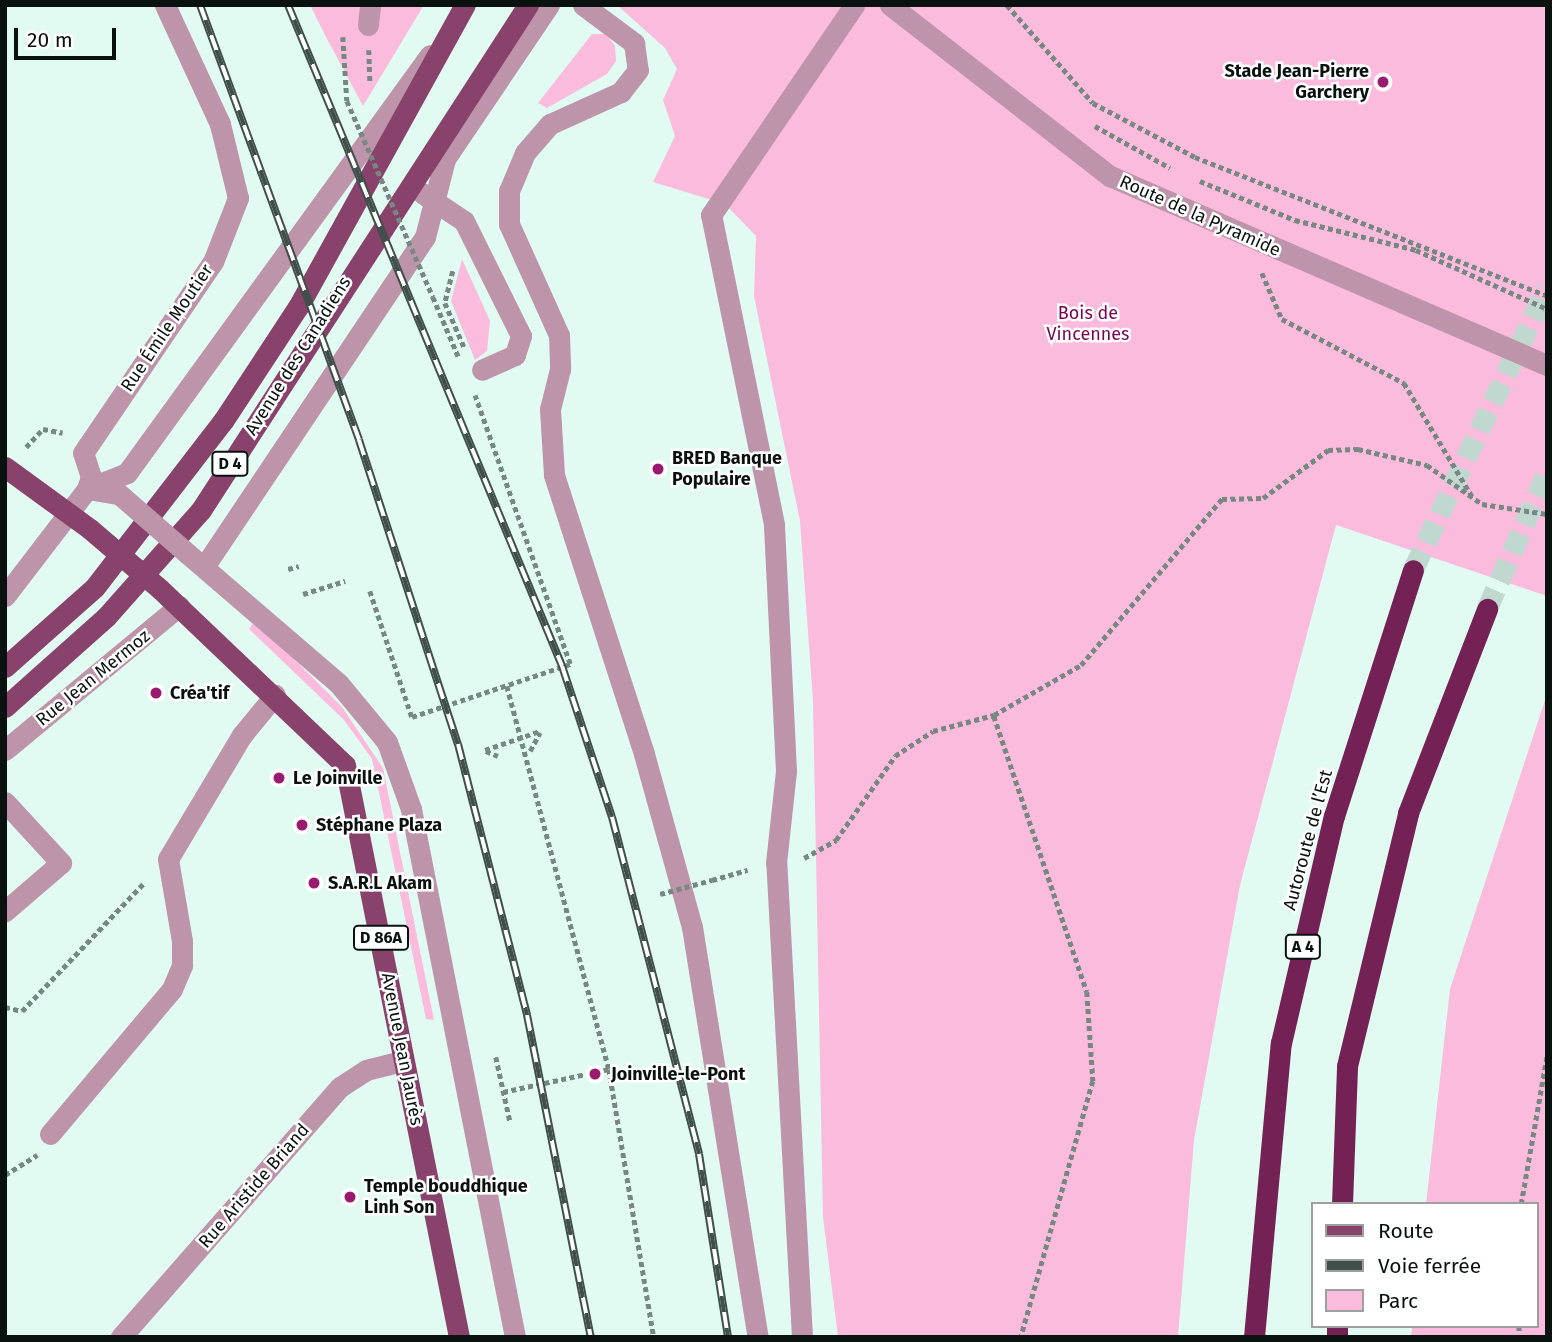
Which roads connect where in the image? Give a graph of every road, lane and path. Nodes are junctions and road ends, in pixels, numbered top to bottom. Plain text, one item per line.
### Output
1 (165, 5) edge
2 (528, 5) edge
3 (549, 5) edge
4 (583, 5) edge
5 (854, 5) edge
6 (890, 5) edge
7 (1007, 5) edge
8 (461, 11) edge
9 (342, 26) dead end
10 (1091, 123) dead end
11 (445, 159) junction
12 (1175, 171) dead end
13 (1187, 176) dead end
14 (407, 183) junction
15 (433, 200) junction
16 (1260, 270) dead end
17 (453, 271) dead end
18 (1547, 296) edge
19 (1547, 309) edge
20 (456, 328) junction
21 (448, 332) junction
22 (467, 354) dead end
23 (1547, 365) edge
24 (473, 370) joint
25 (480, 404) dead end
26 (5, 467) edge
27 (87, 489) junction
28 (1473, 497) junction
29 (68, 510) junction
30 (1547, 514) edge
31 (197, 559) junction
32 (299, 566) dead end
33 (288, 569) dead end
34 (1413, 570) tunnel mouth
35 (345, 582) dead end
36 (370, 591) dead end
37 (303, 594) dead end
38 (5, 596) edge
39 (179, 606) junction
40 (1487, 609) tunnel mouth
41 (5, 667) edge
42 (507, 686) junction
43 (275, 695) junction
44 (5, 707) edge
45 (994, 715) junction
46 (521, 737) junction
47 (5, 750) edge
48 (530, 751) dead end
49 (498, 756) dead end
50 (5, 802) edge
51 (168, 859) junction
52 (776, 863) junction
53 (660, 894) dead end
54 (5, 911) edge
55 (5, 1007) edge
56 (1547, 1055) edge
57 (496, 1057) dead end
58 (403, 1061) junction
59 (609, 1069) junction
60 (503, 1093) junction
61 (510, 1121) dead end
62 (46, 1143) joint
63 (5, 1175) edge
64 (1342, 1202) edge
65 (1521, 1202) edge
66 (121, 1337) edge
67 (459, 1337) edge
68 (515, 1337) edge
69 (654, 1337) edge
70 (758, 1337) edge
71 (802, 1337) edge
72 (1021, 1337) edge
73 (1254, 1337) edge

1 - 27 street, Rue Émile Moutier
2 - 14 main road, Avenue des Canadiens / D 4
3 - 11 street
4 - 70 street
5 - 52 street
6 - 23 street, Route de la Pyramide
7 - 18 path
8 - 27 street
8 - 41 main road, Avenue des Canadiens / D 4
9 - 21 path, bridge
10 - 12 path, Route de la Pyramide
11 - 14 street
11 - 15 street
13 - 19 path, Route de la Pyramide
14 - 15 street
14 - 44 main road, Avenue des Canadiens / D 4
15 - 24 street
15 - 31 street
16 - 28 path
17 - 20 path
20 - 21 path
20 - 22 path
21 - 24 path
25 - 42 path
26 - 29 main road, D 86A
27 - 29 street
27 - 31 street, bridge
28 - 30 path
28 - 45 path
29 - 38 street
29 - 39 main road, Avenue Jean Jaurès / D 86A, bridge
31 - 68 street
32 - 33 path
34 - 73 highway, Autoroute de l’Est / A 4
35 - 37 path
36 - 42 path
39 - 43 main road, Avenue Jean Jaurès / D 86A
39 - 47 street, Rue Jean Mermoz
40 - 64 highway
42 - 46 path
43 - 51 street
43 - 58 main road, Avenue Jean Jaurès / D 86A
45 - 52 path
45 - 72 path
46 - 48 path
46 - 49 path
46 - 59 path
50 - 54 street
51 - 55 path
51 - 62 street
52 - 53 path, bridge
52 - 71 street
56 - 65 path
57 - 60 path
58 - 66 street, Rue Aristide Briand
58 - 67 main road, Avenue Jean Jaurès / D 86A
59 - 60 path
59 - 69 path
60 - 61 path
62 - 63 path

